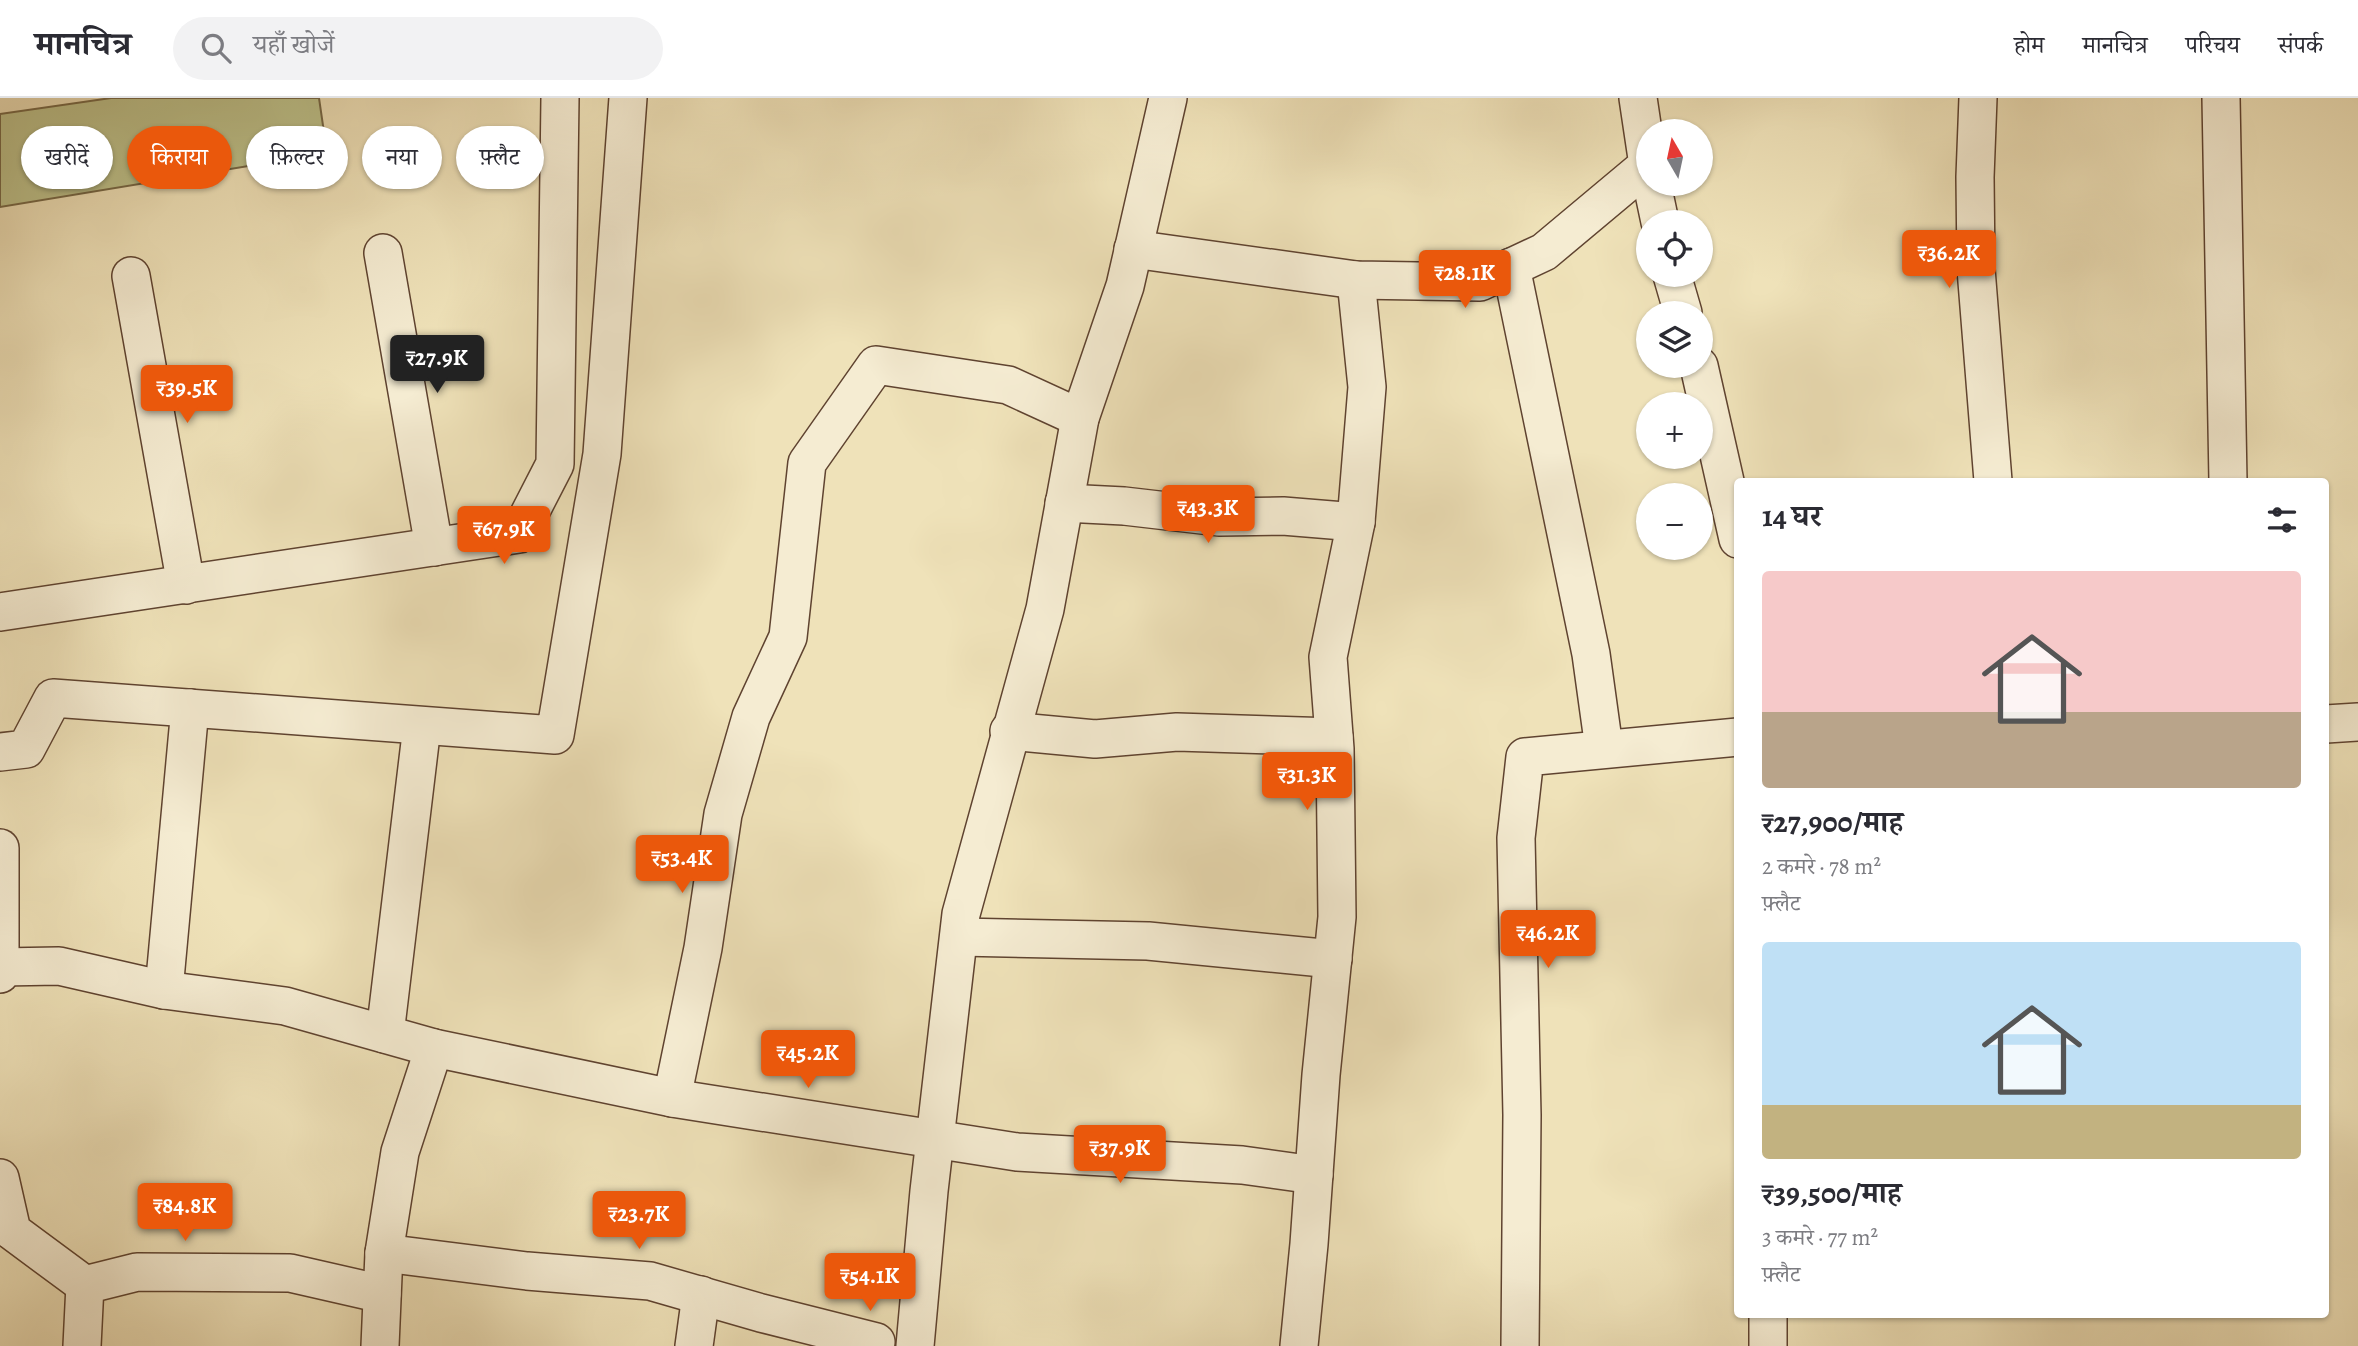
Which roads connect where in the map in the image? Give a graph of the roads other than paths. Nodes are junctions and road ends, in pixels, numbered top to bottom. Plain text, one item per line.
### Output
1 (560, 98) edge
2 (628, 98) edge
3 (1168, 98) edge
4 (1638, 98) edge
5 (1978, 98) edge
6 (2221, 98) edge
7 (1641, 119) edge
8 (1636, 176) edge
9 (1133, 249) junction
10 (383, 253) dead end
11 (1511, 267) junction
12 (131, 276) dead end
13 (1356, 280) junction
14 (1702, 378) edge
15 (1080, 418) junction
16 (1993, 478) edge
17 (2228, 478) edge
18 (1064, 503) junction
19 (1734, 521) edge
20 (1356, 522) junction
21 (434, 547) junction
22 (186, 585) junction
23 (0, 612) edge
24 (190, 708) junction
25 (2358, 722) edge
26 (2329, 724) edge
27 (422, 726) junction
28 (1009, 731) junction
29 (1334, 737) junction
30 (1734, 737) edge
31 (1605, 748) junction
32 (0, 752) edge
33 (0, 848) edge
34 (959, 937) junction
35 (1332, 959) junction
36 (0, 967) edge
37 (0, 974) edge
38 (164, 990) junction
39 (385, 1034) junction
40 (433, 1048) junction
41 (672, 1098) junction
42 (935, 1139) junction
43 (1314, 1175) junction
44 (0, 1178) edge
45 (384, 1253) junction
46 (85, 1285) junction
47 (382, 1294) junction
48 (701, 1295) junction
49 (1768, 1318) edge
50 (876, 1344) edge
51 (82, 1346) edge
52 (380, 1346) edge
53 (694, 1346) edge
54 (915, 1346) edge
55 (1299, 1346) edge
56 (1520, 1346) edge
57 (1768, 1346) edge

1 - 21 street
2 - 27 street
3 - 9 street
4 - 7 street
5 - 16 street
6 - 17 street
8 - 11 street
9 - 13 street
9 - 15 street
10 - 21 street
11 - 13 street
11 - 31 street
12 - 22 street
13 - 20 street
14 - 19 street
15 - 18 street
15 - 41 street
18 - 20 street
18 - 28 street
20 - 29 street
21 - 22 street
22 - 23 street
24 - 27 street
24 - 32 street
24 - 38 street
25 - 26 street
27 - 39 street
28 - 29 street
28 - 34 street
29 - 35 street
30 - 31 street
31 - 56 street
33 - 36 street
34 - 35 street
34 - 42 street
35 - 43 street
36 - 37 street
36 - 38 street
38 - 39 street
39 - 40 street
40 - 41 street
40 - 45 street
41 - 42 street
42 - 43 street
42 - 54 street
43 - 55 street
44 - 46 street
45 - 47 street
45 - 48 street
46 - 47 street
46 - 51 street
47 - 52 street
48 - 50 street
48 - 53 street
49 - 57 street
50 - 54 street

